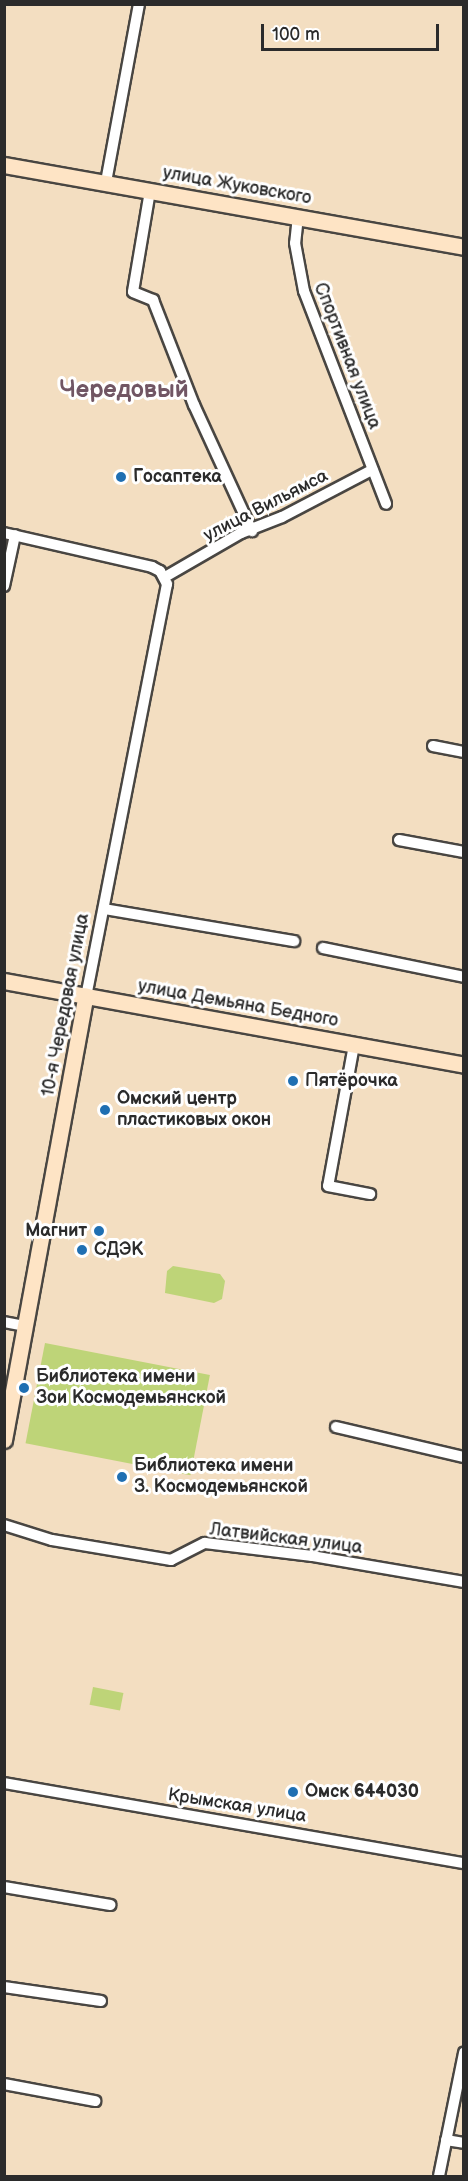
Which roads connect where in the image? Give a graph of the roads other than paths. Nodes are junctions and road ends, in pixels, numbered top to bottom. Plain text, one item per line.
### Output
1 (139, 4) edge
2 (4, 165) edge
3 (106, 182) junction
4 (150, 191) junction
5 (298, 216) junction
6 (464, 247) edge
7 (372, 470) junction
8 (386, 504) dead end
9 (252, 531) junction
10 (10, 534) edge
11 (165, 577) junction
12 (4, 586) edge
13 (433, 747) dead end
14 (464, 752) edge
15 (399, 840) dead end
16 (464, 852) edge
17 (104, 909) junction
18 (294, 941) dead end
19 (323, 948) dead end
20 (464, 977) edge
21 (4, 981) edge
22 (86, 995) junction
23 (354, 1045) junction
24 (464, 1065) edge
25 (370, 1194) dead end
26 (4, 1322) edge
27 (25, 1326) junction
28 (336, 1427) dead end
29 (4, 1440) edge
30 (464, 1457) edge
31 (4, 1525) edge
32 (464, 1582) edge
33 (4, 1783) edge
34 (464, 1863) edge
35 (4, 1887) edge
36 (110, 1905) dead end
37 (4, 1987) edge
38 (101, 2001) dead end
39 (464, 2053) edge
40 (4, 2084) edge
41 (95, 2101) dead end
42 (446, 2140) junction
43 (464, 2143) edge
44 (439, 2176) edge

1 - 3 street
2 - 3 street, улица Жуковского
3 - 4 street, улица Жуковского
4 - 5 street, улица Жуковского
4 - 9 street
5 - 6 street, улица Жуковского
5 - 7 street, Спортивная улица
7 - 8 street, Спортивная улица
7 - 9 street, улица Вильямса
9 - 11 street, улица Вильямса
10 - 11 street
10 - 12 street
11 - 17 street, 10-я Чередовая улица
13 - 14 street
15 - 16 street
17 - 18 street
17 - 22 street, 10-я Чередовая улица
19 - 20 street
21 - 22 street, улица Демьяна Бедного
22 - 23 street, улица Демьяна Бедного
22 - 27 street, 10-я Чередовая улица
23 - 24 street, улица Демьяна Бедного
23 - 25 street
26 - 27 street
27 - 29 street, 10-я Чередовая улица
28 - 30 street
31 - 32 street, Латвийская улица
33 - 34 street, Крымская улица
35 - 36 street
37 - 38 street
39 - 42 street
40 - 41 street
42 - 43 street
42 - 44 street

